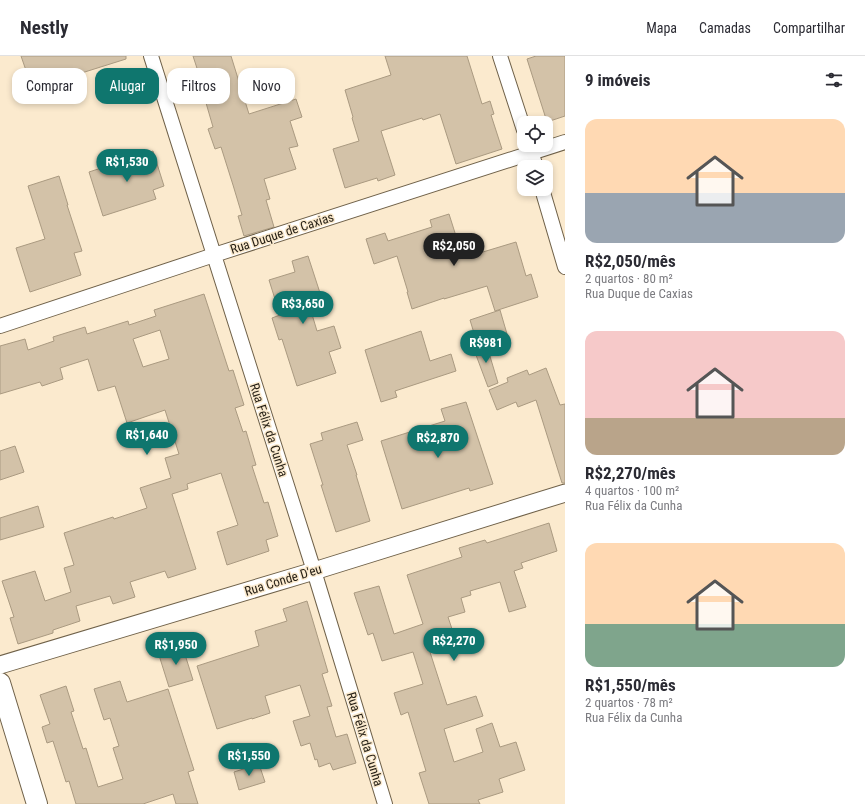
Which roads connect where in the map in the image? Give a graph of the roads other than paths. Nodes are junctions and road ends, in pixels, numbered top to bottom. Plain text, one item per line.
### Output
1 (151, 56) edge
2 (500, 56) edge
3 (519, 116) edge
4 (565, 142) edge
5 (553, 144) edge
6 (521, 152) edge
7 (544, 196) edge
8 (214, 255) junction
9 (565, 267) edge
10 (0, 326) edge
11 (565, 493) edge
12 (314, 571) junction
13 (0, 665) edge
14 (0, 683) edge
15 (37, 804) edge
16 (385, 804) edge

1 - 8 street, Rua Félix da Cunha
2 - 3 street
4 - 5 street, Rua Duque de Caxias
6 - 8 street, Rua Duque de Caxias
7 - 9 street
8 - 10 street, Rua Duque de Caxias
8 - 12 street, Rua Félix da Cunha
11 - 12 street, Rua Conde D'eu
12 - 13 street, Rua Conde D'eu
12 - 16 street, Rua Félix da Cunha
14 - 15 main road

